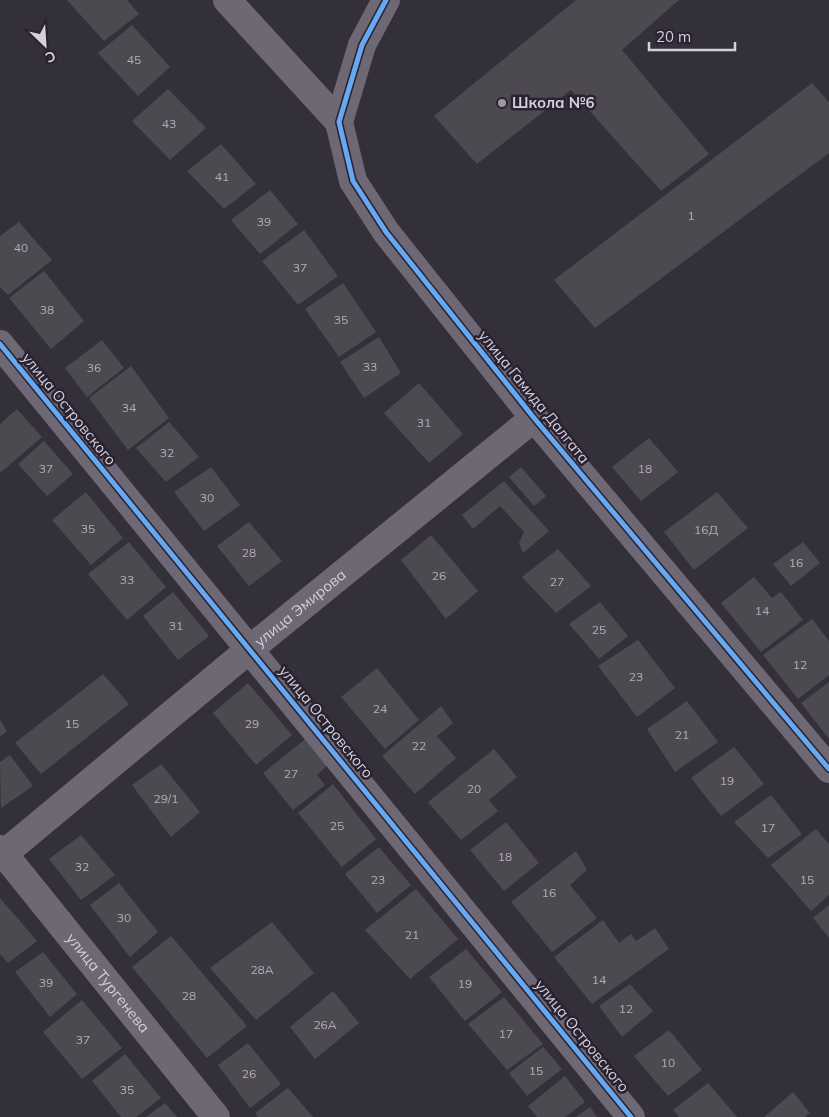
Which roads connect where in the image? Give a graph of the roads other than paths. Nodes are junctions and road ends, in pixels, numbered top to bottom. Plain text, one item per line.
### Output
1 (227, 0) edge
2 (386, 0) edge
3 (339, 122) junction
4 (0, 344) edge
5 (534, 418) junction
6 (250, 649) junction
7 (829, 769) edge
8 (1, 853) edge
9 (216, 1117) edge
10 (632, 1117) edge

1 - 3 street, улица Гамида Далгата
2 - 3 street, улица Гамида Далгата
3 - 5 street, улица Гамида Далгата
4 - 6 street, улица Островского
5 - 6 street, улица Эмирова
5 - 7 street, улица Гамида Далгата
6 - 8 street, улица Эмирова
6 - 10 street, улица Островского
8 - 9 street, улица Тургенева

